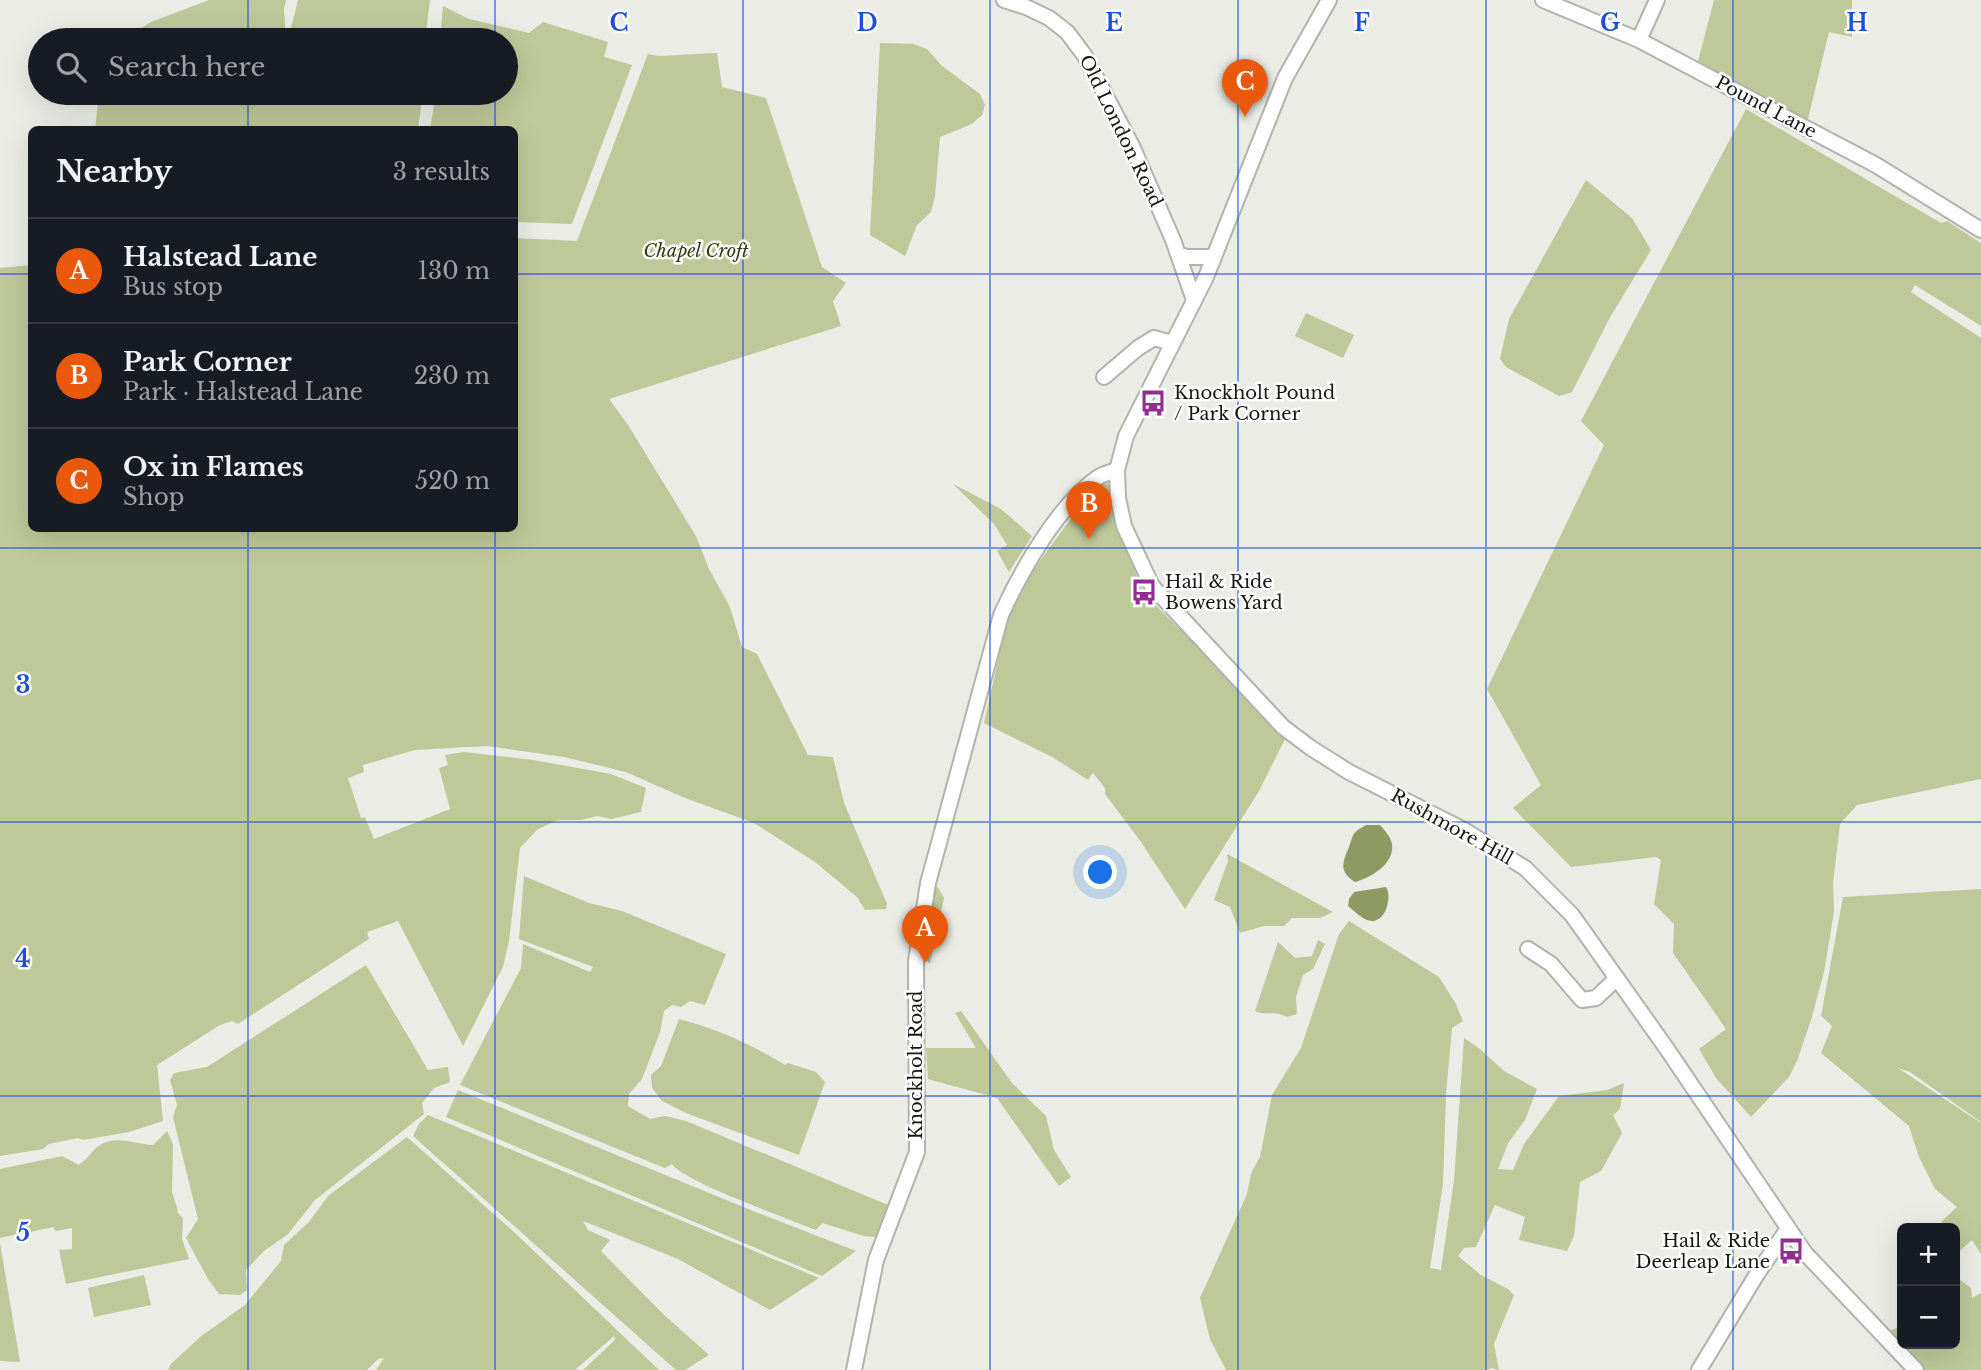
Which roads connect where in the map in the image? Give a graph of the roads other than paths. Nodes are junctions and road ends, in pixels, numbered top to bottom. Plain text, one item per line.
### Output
1 (1329, 0) edge
2 (1544, 0) edge
3 (1657, 0) edge
4 (1010, 1) edge
5 (1639, 40) junction
6 (1981, 230) edge
7 (1178, 255) junction
8 (1214, 257) junction
9 (1194, 300) junction
10 (1172, 343) junction
11 (1104, 377) dead end
12 (1117, 470) junction
13 (1528, 949) dead end
14 (1617, 978) junction
15 (1787, 1230) junction
16 (854, 1370) edge
17 (1699, 1370) edge
18 (1916, 1370) edge

1 - 8 street, Rushmore Hill
2 - 5 street, Pound Lane
3 - 5 street
4 - 7 street, Old London Road
5 - 6 street, Pound Lane
7 - 8 street
7 - 9 street, Old London Road
8 - 9 street, Rushmore Hill
9 - 10 street, Rushmore Hill
10 - 11 street
10 - 12 street, Rushmore Hill
12 - 14 street, Rushmore Hill
12 - 16 street, Knockholt Road
13 - 14 street
14 - 15 street, Rushmore Hill
15 - 17 street
15 - 18 street, Rushmore Hill

